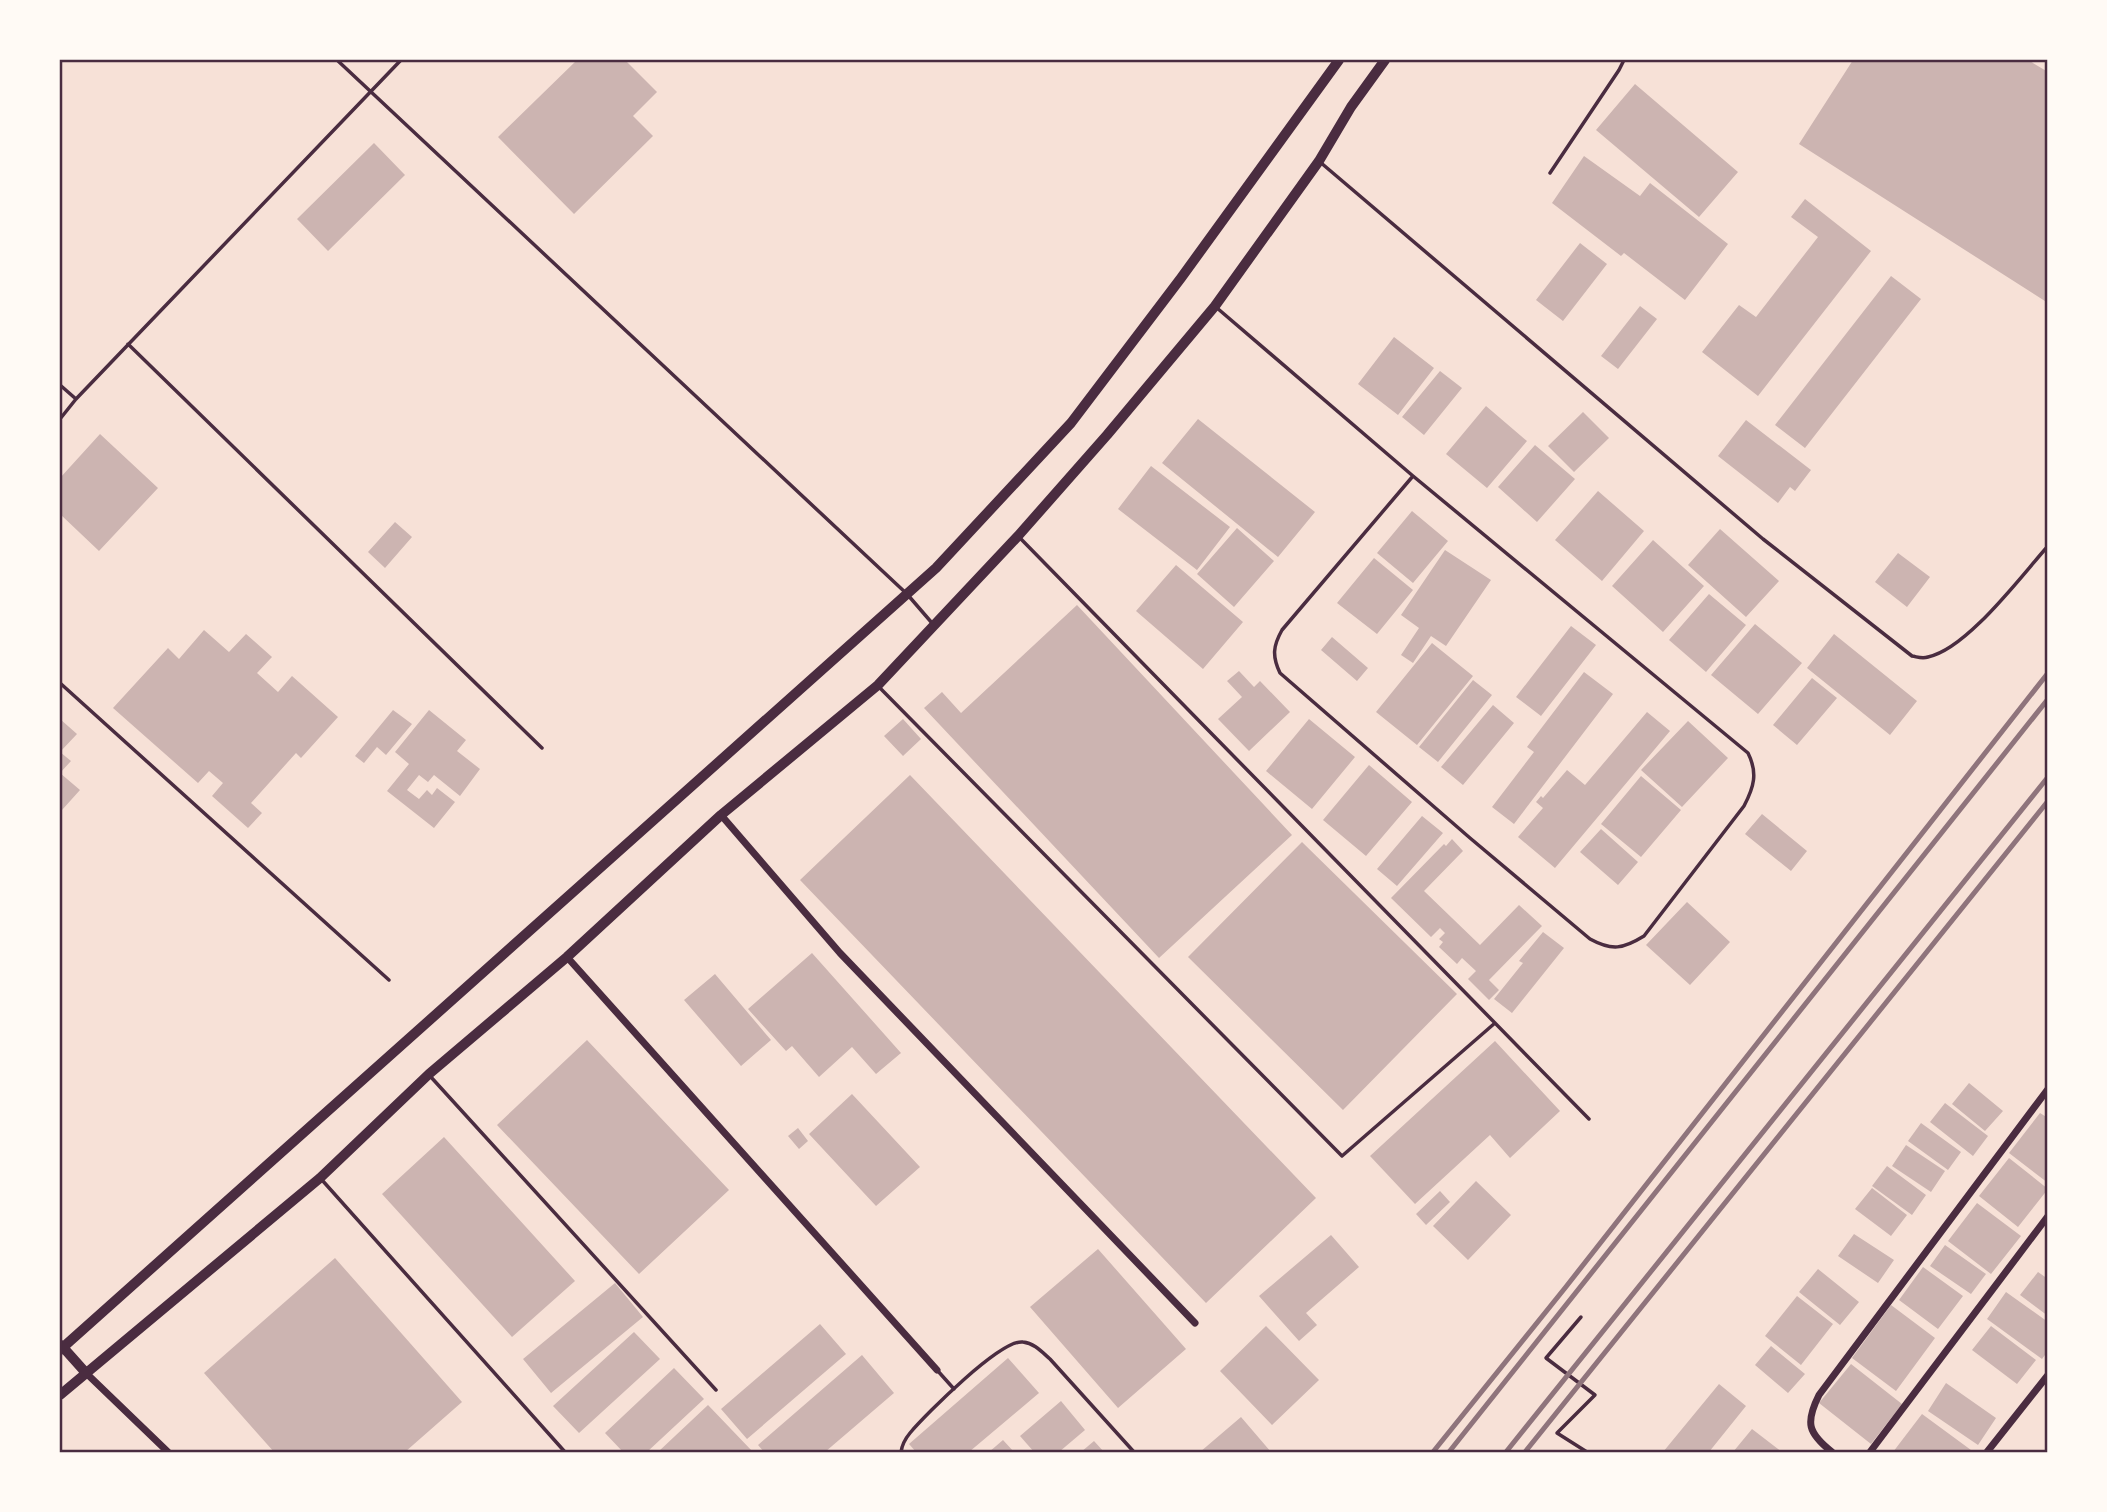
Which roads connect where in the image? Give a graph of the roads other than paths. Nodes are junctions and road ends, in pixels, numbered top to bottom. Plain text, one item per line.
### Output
1 (337, 60) edge
2 (401, 60) edge
3 (1339, 60) edge
4 (1385, 60) edge
5 (1624, 60) edge
6 (370, 92) junction
7 (1319, 161) junction
8 (1550, 173) dead end
9 (1215, 306) junction
10 (128, 344) junction
11 (60, 385) edge
12 (76, 399) junction
13 (60, 419) edge
14 (1413, 476) junction
15 (1018, 536) junction
16 (2048, 546) edge
17 (907, 594) junction
18 (933, 625) junction
19 (60, 683) edge
20 (878, 685) junction
21 (542, 748) dead end
22 (721, 815) junction
23 (567, 957) junction
24 (389, 980) dead end
25 (1495, 1023) junction
26 (429, 1074) junction
27 (2048, 1089) edge
28 (1589, 1119) dead end
29 (320, 1178) junction
30 (2048, 1216) edge
31 (1195, 1323) dead end
32 (61, 1347) edge
33 (937, 1370) joint
34 (86, 1373) junction
35 (2048, 1375) edge
36 (954, 1389) junction
37 (716, 1390) dead end
38 (60, 1395) edge
39 (168, 1452) edge
40 (565, 1452) edge
41 (901, 1452) edge
42 (1134, 1452) edge
43 (1832, 1452) edge
44 (1870, 1452) edge
45 (1987, 1452) edge

1 - 6 lane
2 - 6 lane
3 - 17 street
4 - 7 street
5 - 8 lane
6 - 10 lane
6 - 17 lane
7 - 9 street
7 - 16 lane
9 - 14 lane
9 - 15 street
10 - 12 lane
10 - 21 lane
11 - 12 lane
12 - 13 lane
14 - 14 lane
15 - 18 street
15 - 25 lane
17 - 18 lane
17 - 32 street
18 - 20 street
19 - 24 lane
20 - 22 street
20 - 25 lane
22 - 23 street
22 - 31 street
23 - 26 street
23 - 33 street
25 - 28 lane
26 - 29 street
26 - 37 lane
27 - 43 street
29 - 34 street
29 - 40 lane
30 - 44 street
32 - 34 street
33 - 36 lane
34 - 38 street
34 - 39 street
35 - 45 street
36 - 41 lane
36 - 42 lane

